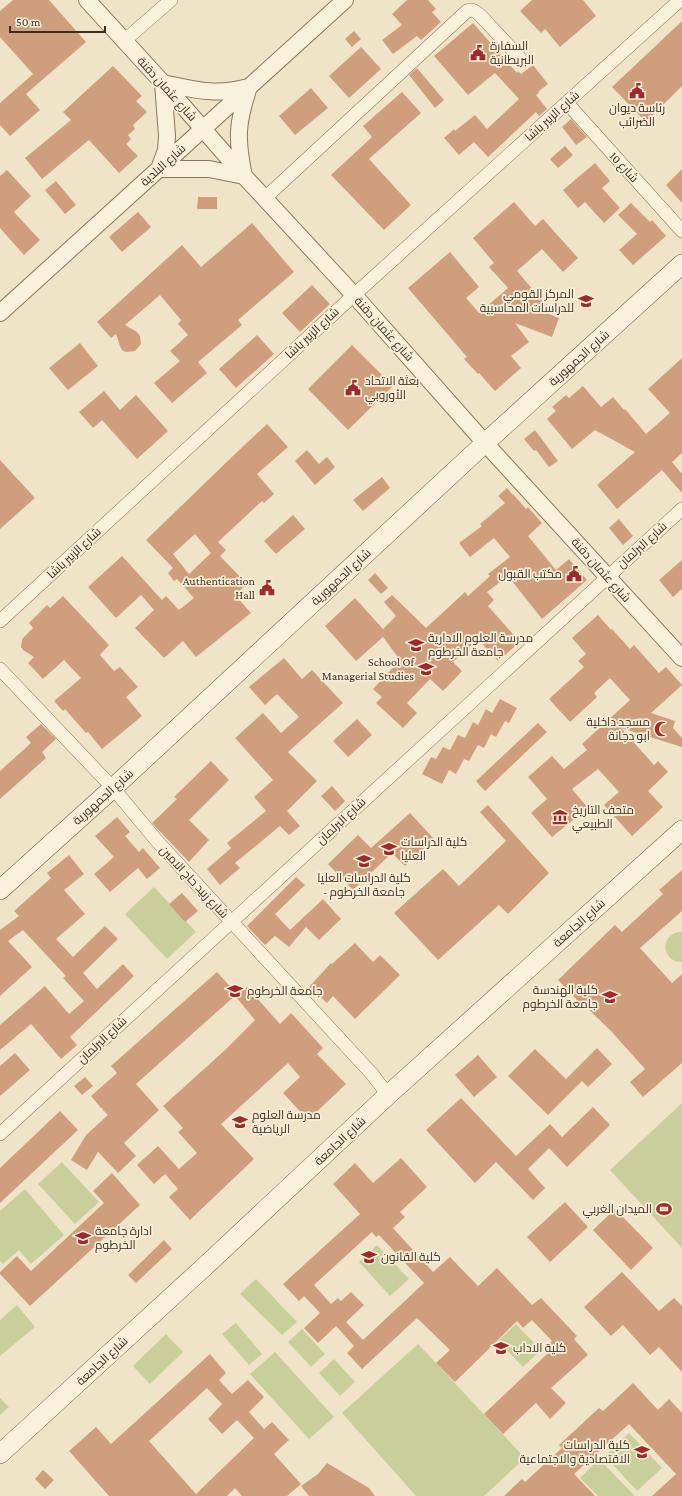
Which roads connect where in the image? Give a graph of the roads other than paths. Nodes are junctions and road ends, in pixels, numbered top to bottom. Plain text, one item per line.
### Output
1 (87, 0) edge
2 (171, 0) edge
3 (344, 0) edge
4 (680, 0) edge
5 (124, 41) junction
6 (519, 58) dead end
7 (163, 83) junction
8 (249, 87) junction
9 (567, 103) junction
10 (203, 129) junction
11 (159, 169) junction
12 (244, 176) junction
13 (265, 198) junction
14 (682, 231) edge
15 (682, 264) edge
16 (354, 295) junction
17 (0, 313) edge
18 (485, 443) junction
19 (682, 508) edge
20 (608, 576) junction
21 (0, 621) edge
22 (682, 658) edge
23 (0, 669) edge
24 (113, 788) junction
25 (682, 830) edge
26 (0, 890) edge
27 (231, 922) junction
28 (388, 1095) junction
29 (0, 1134) edge
30 (0, 1454) edge

1 - 5 street, شارع عثمان دقنة
2 - 5 street
3 - 8 street, شارع البلدية
4 - 9 street, شارع الزبير باشا
5 - 7 street, شارع عثمان دقنة
6 - 13 street
7 - 8 street
7 - 10 street, شارع عثمان دقنة
7 - 11 street
8 - 10 street, شارع البلدية
8 - 12 street
9 - 14 street, شارع 10
9 - 16 street, شارع الزبير باشا
10 - 11 street, شارع البلدية
10 - 12 street, شارع عثمان دقنة
11 - 12 street
11 - 17 street, شارع البلدية
12 - 13 street, شارع عثمان دقنة
13 - 16 street, شارع عثمان دقنة
15 - 18 main road, شارع الجمهورية
16 - 18 street, شارع عثمان دقنة
16 - 21 street, شارع الزبير باشا
18 - 20 street, شارع عثمان دقنة
18 - 24 main road, شارع الجمهورية
19 - 20 street, شارع البرلمان
20 - 22 street, شارع عثمان دقنة
20 - 27 street, شارع البرلمان
23 - 24 street, شارع زبيد حاج الامين
24 - 26 main road, شارع الجمهورية
24 - 27 street, شارع زبيد حاج الامين
25 - 28 main road, شارع الجامعة
27 - 28 street, شارع زبيد حاج الامين
27 - 29 street, شارع البرلمان
28 - 30 main road, شارع الجامعة

